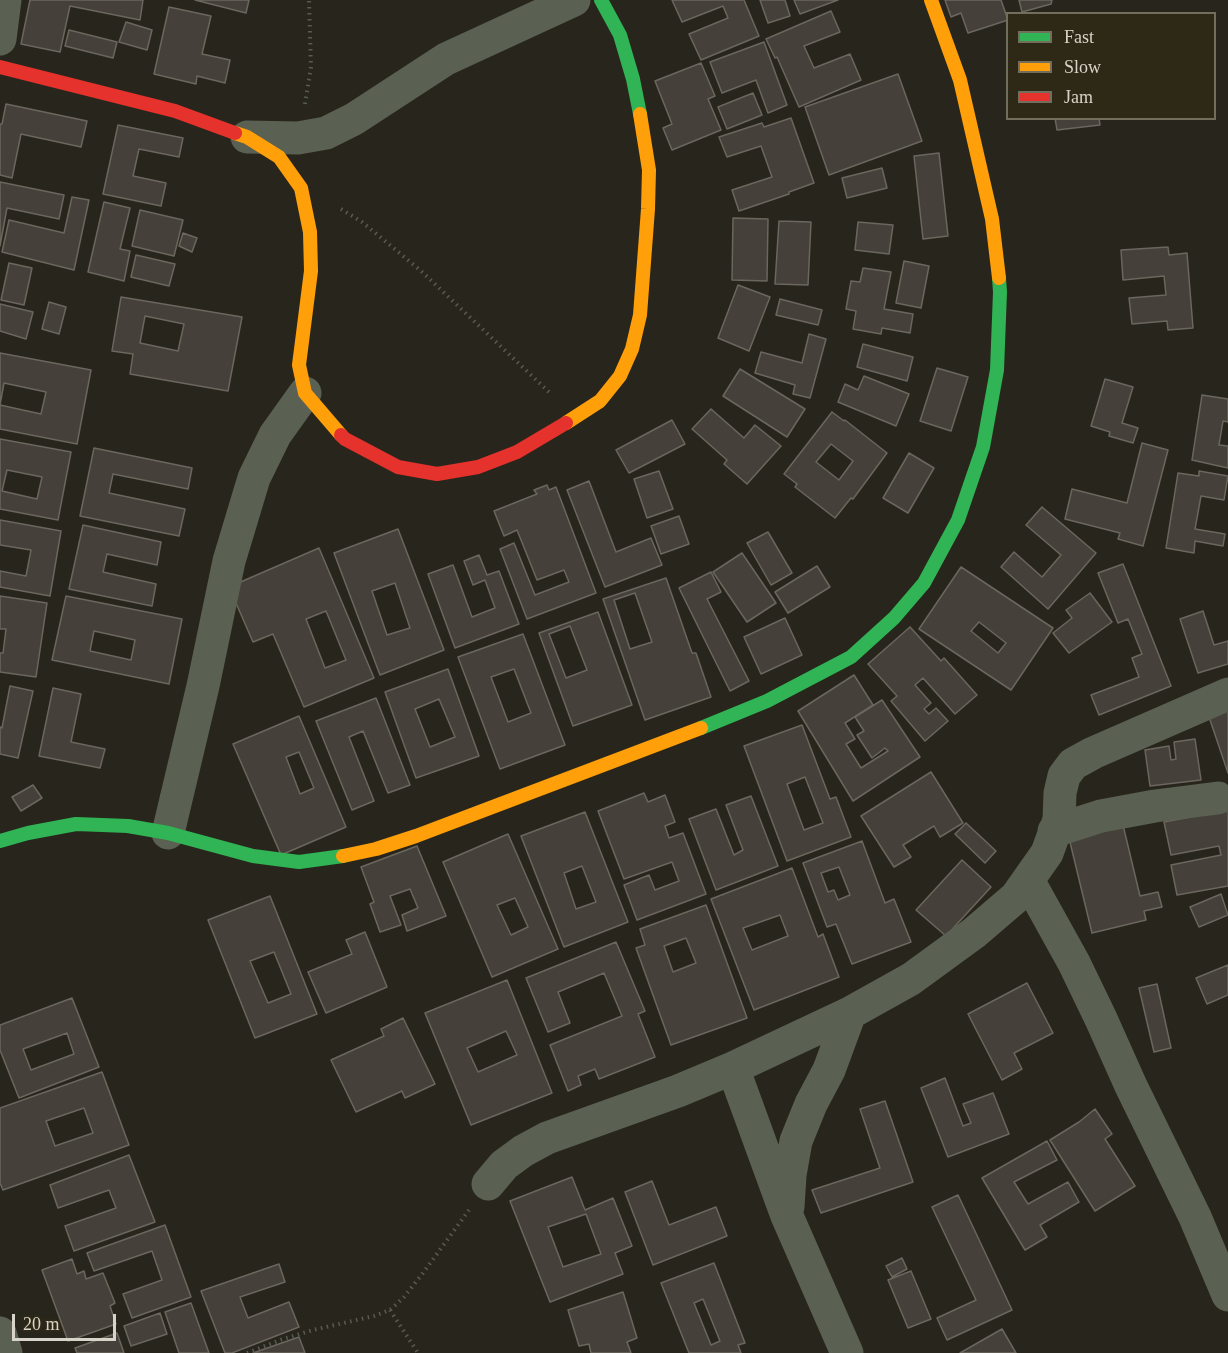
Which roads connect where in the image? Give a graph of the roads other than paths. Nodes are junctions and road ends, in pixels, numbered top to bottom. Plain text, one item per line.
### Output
1 (5, 0) edge
2 (574, 0) edge
3 (601, 0) edge
4 (931, 0) edge
5 (0, 39) edge
6 (0, 67) edge
7 (247, 136) junction
8 (305, 393) junction
9 (1228, 694) edge
10 (1218, 798) dead end
11 (1054, 831) junction
12 (168, 832) junction
13 (0, 841) edge
14 (1028, 880) junction
15 (850, 1013) junction
16 (733, 1068) junction
17 (488, 1184) road end
18 (787, 1216) junction
19 (1228, 1294) edge
20 (0, 1333) edge
21 (6, 1353) edge
22 (847, 1353) edge

1 - 5 street
2 - 7 street
3 - 8 street
4 - 12 street
6 - 7 street
7 - 8 street
8 - 12 street
9 - 11 street
10 - 11 street
11 - 14 street
12 - 13 street
14 - 15 street
14 - 19 street
15 - 16 street
15 - 18 street
16 - 17 street
16 - 18 street
18 - 22 street
20 - 21 street

